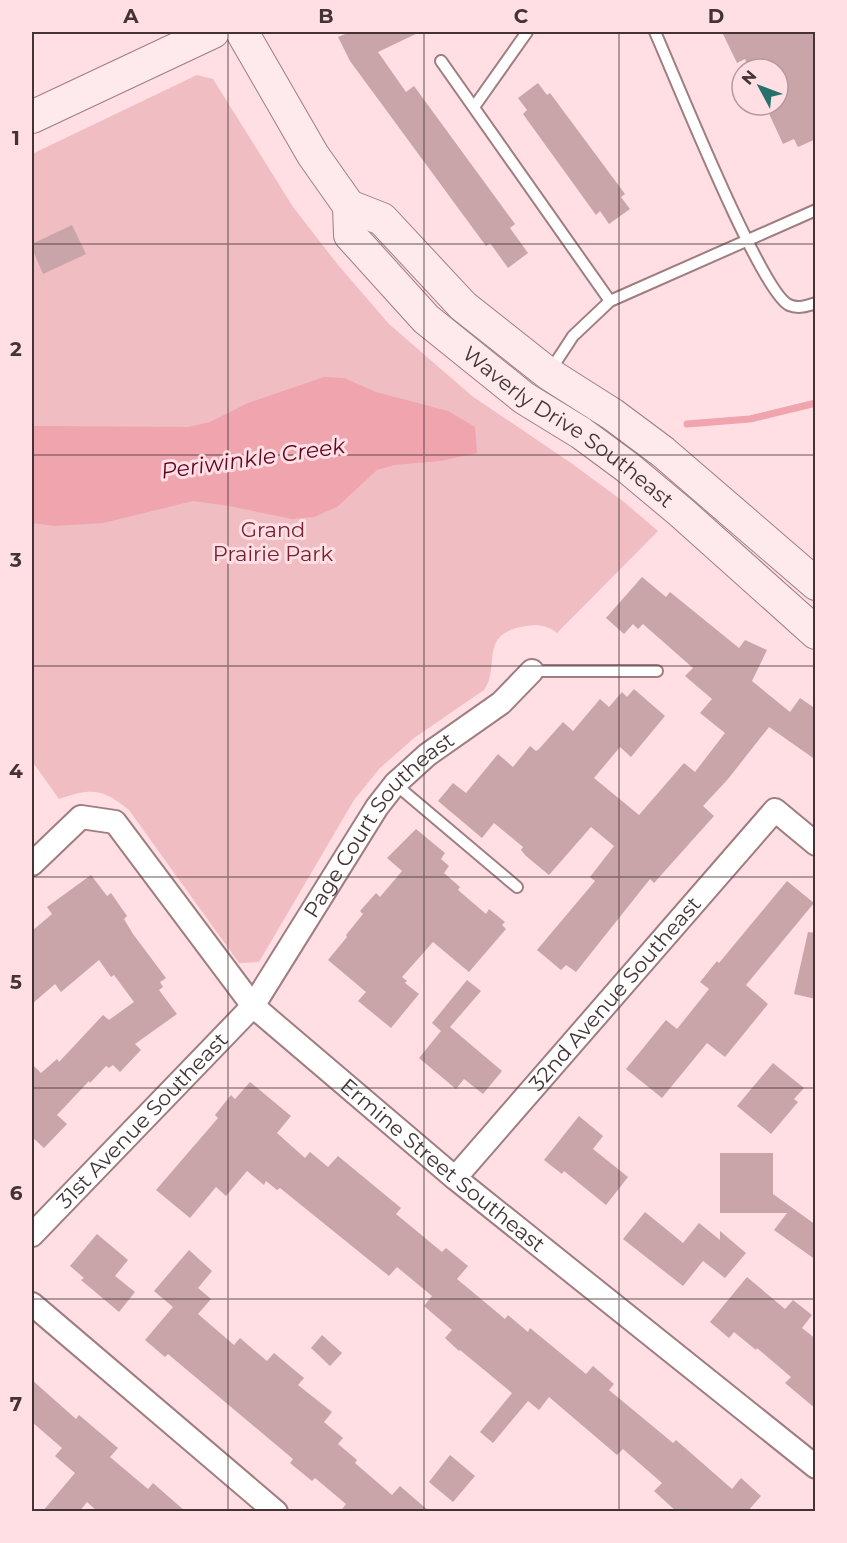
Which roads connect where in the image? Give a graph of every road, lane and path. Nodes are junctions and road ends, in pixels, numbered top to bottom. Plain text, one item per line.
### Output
1 (213, 32) edge
2 (242, 32) edge
3 (527, 32) edge
4 (655, 32) edge
5 (441, 61) dead end
6 (474, 107) junction
7 (32, 117) edge
8 (349, 206) junction
9 (816, 210) edge
10 (746, 241) junction
11 (610, 301) junction
12 (816, 303) edge
13 (549, 374) junction
14 (816, 584) edge
15 (816, 633) edge
16 (532, 671) joint
17 (657, 672) dead end
18 (395, 784) junction
19 (816, 844) edge
20 (32, 864) edge
21 (517, 887) dead end
22 (253, 1006) junction
23 (455, 1178) junction
24 (32, 1235) edge
25 (32, 1304) edge
26 (816, 1467) edge
27 (276, 1512) edge

1 - 7 main road
2 - 8 main road
3 - 6 lane
4 - 10 lane
5 - 6 lane
6 - 11 lane
8 - 13 main road, Waverly Drive Southeast
8 - 15 main road, Waverly Drive Southeast
9 - 10 lane
10 - 11 lane
10 - 12 lane
11 - 13 lane
13 - 14 main road, Waverly Drive Southeast
16 - 17 lane
16 - 18 street, Page Court Southeast
18 - 21 lane
18 - 22 street, Page Court Southeast
19 - 23 street, 32nd Avenue Southeast
20 - 22 street, Ermine Street Southeast
22 - 23 street, Ermine Street Southeast
22 - 24 street, 31st Avenue Southeast
23 - 26 street, Ermine Street Southeast
25 - 27 street

